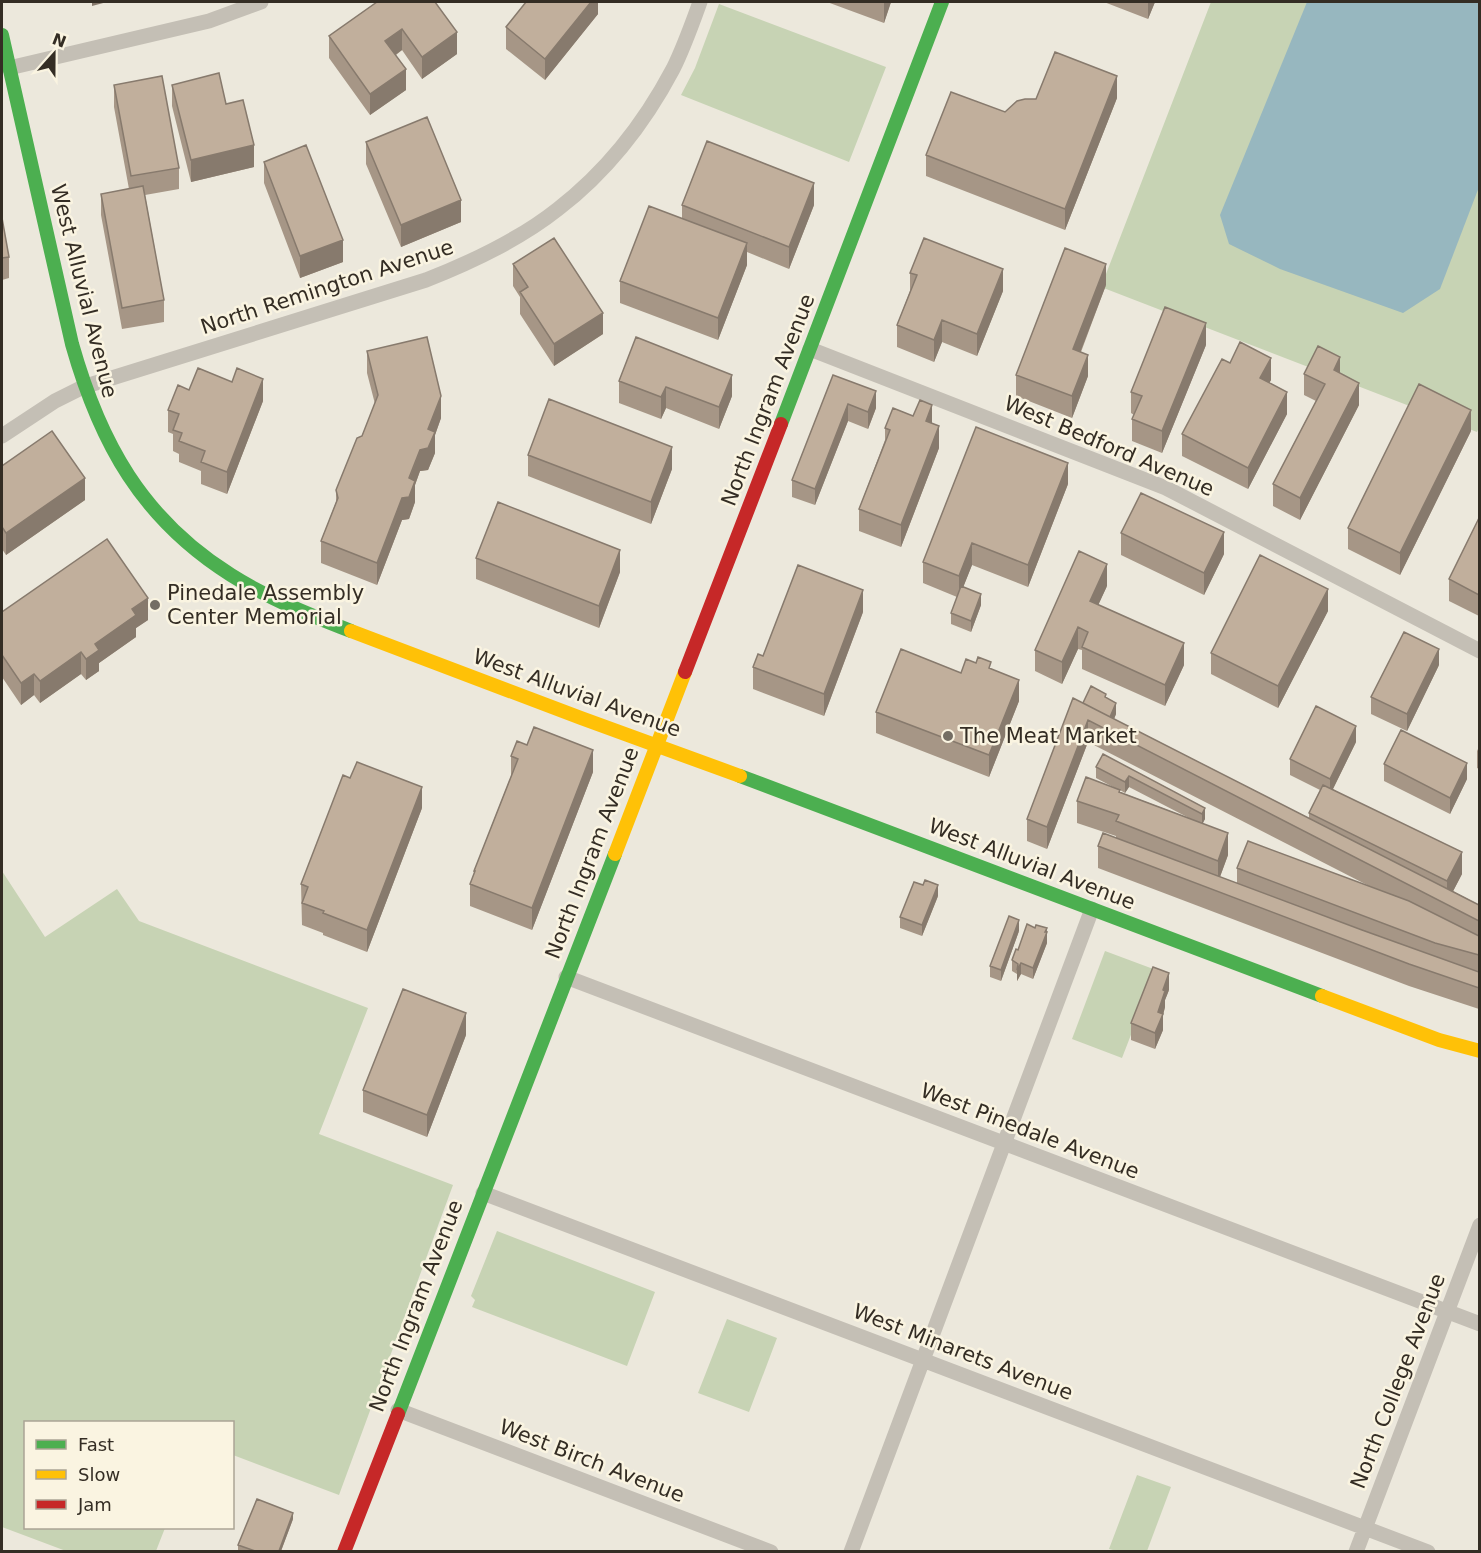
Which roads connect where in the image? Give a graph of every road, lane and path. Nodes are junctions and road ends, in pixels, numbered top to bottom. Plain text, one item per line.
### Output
1 (261, 2) edge
2 (700, 2) edge
3 (942, 2) edge
4 (2, 35) edge
5 (9, 68) junction
6 (810, 349) junction
7 (83, 387) junction
8 (2, 436) edge
9 (1479, 651) edge
10 (655, 746) junction
11 (1092, 909) junction
12 (566, 977) junction
13 (1479, 1051) edge
14 (1004, 1144) junction
15 (483, 1193) junction
16 (1479, 1225) edge
17 (1447, 1312) junction
18 (1479, 1324) edge
19 (923, 1360) junction
20 (398, 1410) junction
21 (1365, 1528) junction
22 (344, 1551) edge
23 (771, 1551) edge
24 (851, 1551) edge
25 (1356, 1551) edge
26 (1428, 1551) edge

1 - 5 street
2 - 7 street, North Remington Avenue
3 - 6 street, North Ingram Avenue
4 - 5 street, West Alluvial Avenue
5 - 7 street, West Alluvial Avenue
6 - 9 street, West Bedford Avenue
6 - 10 street, North Ingram Avenue
7 - 8 street, North Remington Avenue
7 - 10 street, West Alluvial Avenue
10 - 11 street, West Alluvial Avenue
10 - 12 street, North Ingram Avenue
11 - 13 street, West Alluvial Avenue
11 - 14 street
12 - 14 street, West Pinedale Avenue
12 - 15 street, North Ingram Avenue
14 - 17 street, West Pinedale Avenue
14 - 19 street
15 - 19 street, West Minarets Avenue
15 - 20 street, North Ingram Avenue
16 - 17 street, North College Avenue
17 - 18 street, West Pinedale Avenue
17 - 21 street, North College Avenue
19 - 21 street, West Minarets Avenue
19 - 24 street
20 - 22 street, North Ingram Avenue
20 - 23 street, West Birch Avenue
21 - 25 street, North College Avenue
21 - 26 street, West Minarets Avenue

